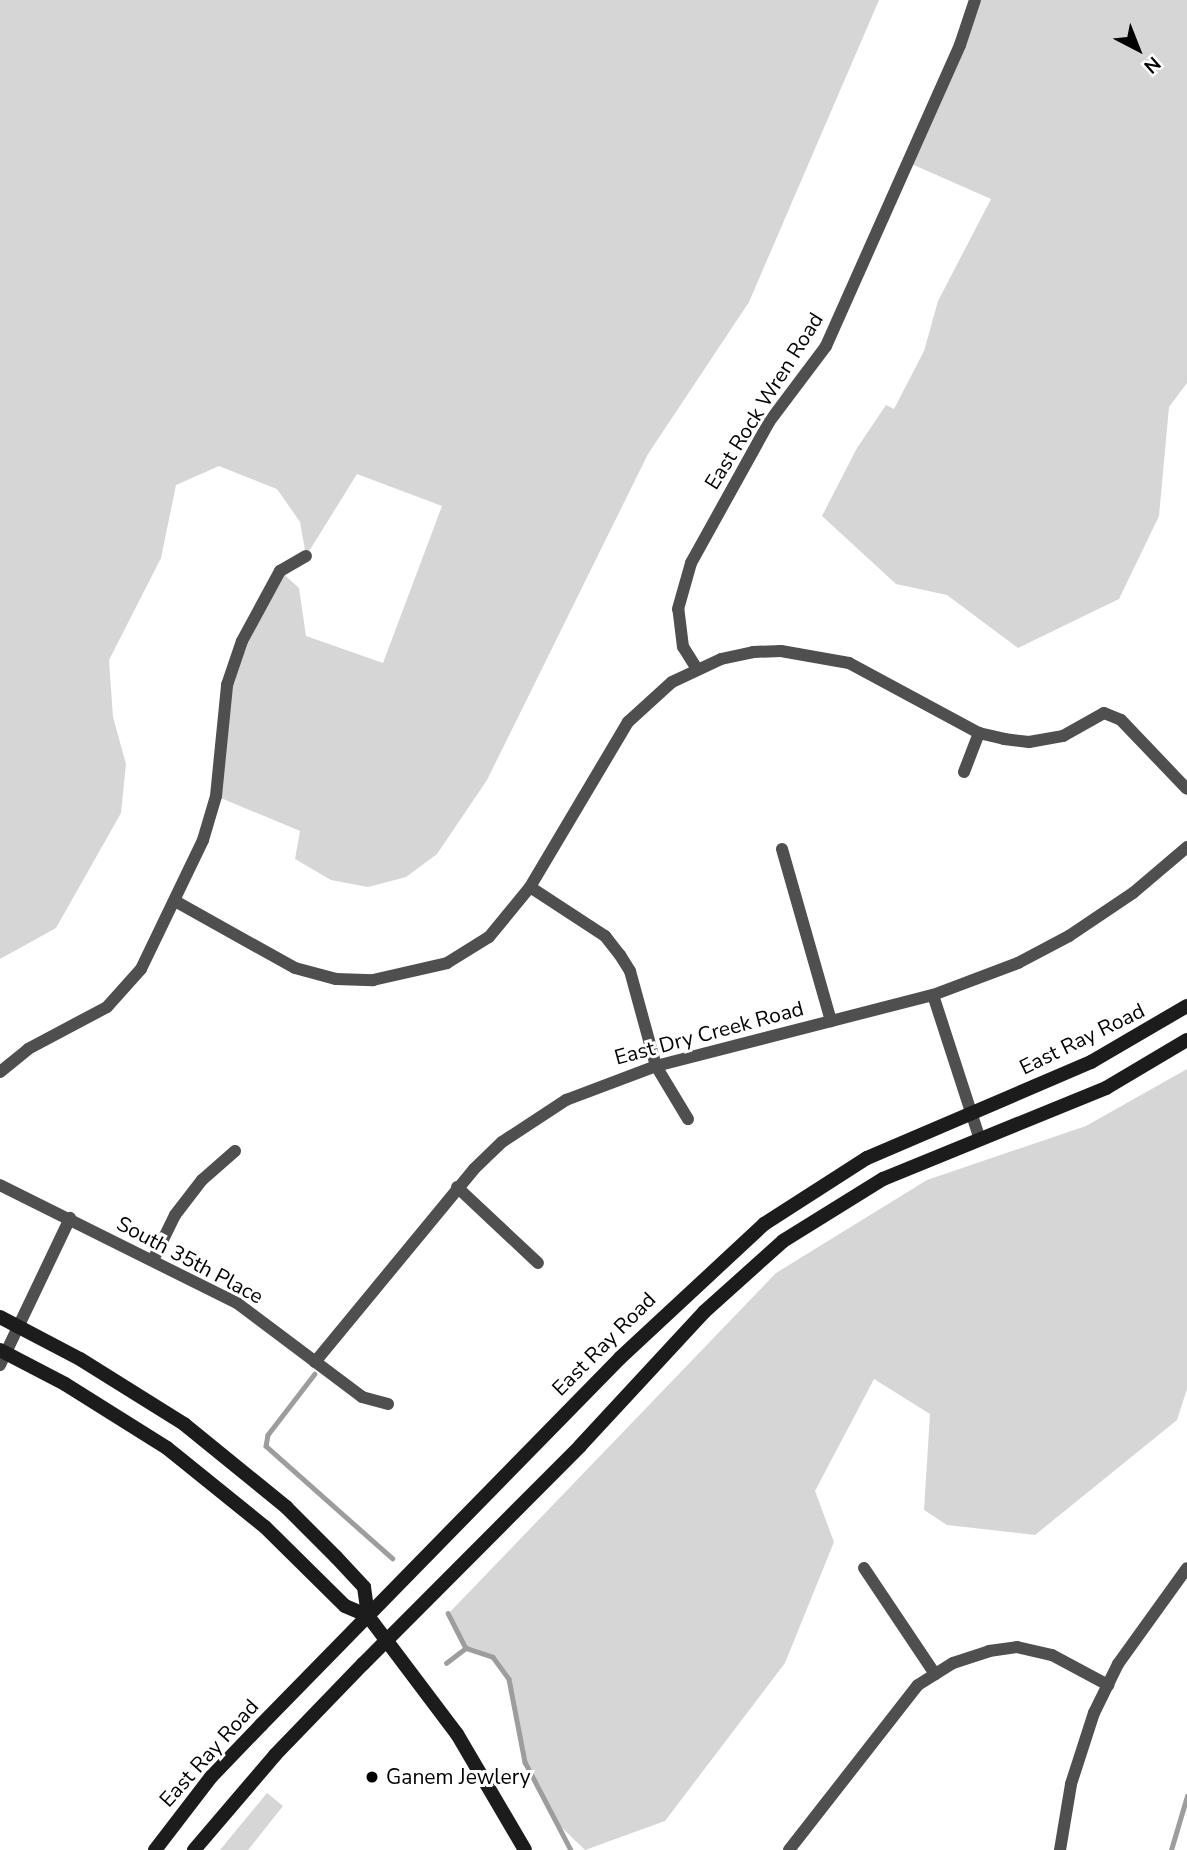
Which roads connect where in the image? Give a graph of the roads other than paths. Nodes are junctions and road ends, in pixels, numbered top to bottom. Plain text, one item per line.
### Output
1 (975, 0) edge
2 (306, 556) dead end
3 (697, 669) junction
4 (979, 733) junction
5 (964, 772) dead end
6 (1187, 789) edge
7 (1187, 847) edge
8 (782, 849) dead end
9 (530, 887) junction
10 (175, 901) junction
11 (933, 995) junction
12 (1187, 1006) edge
13 (831, 1021) junction
14 (1187, 1040) edge
15 (656, 1066) junction
16 (0, 1072) edge
17 (969, 1113) junction
18 (688, 1119) dead end
19 (980, 1140) junction
20 (235, 1151) dead end
21 (0, 1185) edge
22 (457, 1187) junction
23 (70, 1218) junction
24 (153, 1260) junction
25 (538, 1263) dead end
26 (0, 1317) edge
27 (20, 1325) junction
28 (2, 1356) edge
29 (315, 1362) junction
30 (388, 1404) dead end
31 (864, 1568) dead end
32 (1187, 1568) edge
33 (372, 1621) junction
34 (387, 1641) junction
35 (935, 1674) junction
36 (1108, 1685) junction
37 (155, 1850) edge
38 (194, 1850) edge
39 (525, 1850) edge
40 (789, 1850) edge
41 (1060, 1850) edge

1 - 3 street, East Rock Wren Road
2 - 10 street
3 - 4 street
3 - 9 street
4 - 5 street
4 - 6 street
7 - 11 street, East Dry Creek Road
8 - 13 street
9 - 10 street
9 - 15 street
10 - 16 street
11 - 13 street, East Dry Creek Road
11 - 17 street
12 - 17 main road, East Ray Road
13 - 15 street, East Dry Creek Road
14 - 19 main road
15 - 18 street
15 - 22 street, East Dry Creek Road
17 - 19 street
17 - 33 main road, East Ray Road
19 - 34 main road
20 - 24 street
21 - 23 street, South 35th Place
22 - 25 street
22 - 29 street, East Dry Creek Road
23 - 24 street, South 35th Place
23 - 27 street
24 - 29 street, South 35th Place
26 - 27 main road
27 - 28 street
27 - 33 main road
28 - 33 main road
29 - 30 street, South 35th Place
31 - 35 street
32 - 36 street
33 - 34 main road
33 - 37 main road, East Ray Road
34 - 38 main road
34 - 39 main road
35 - 36 street
35 - 40 street
36 - 41 street

